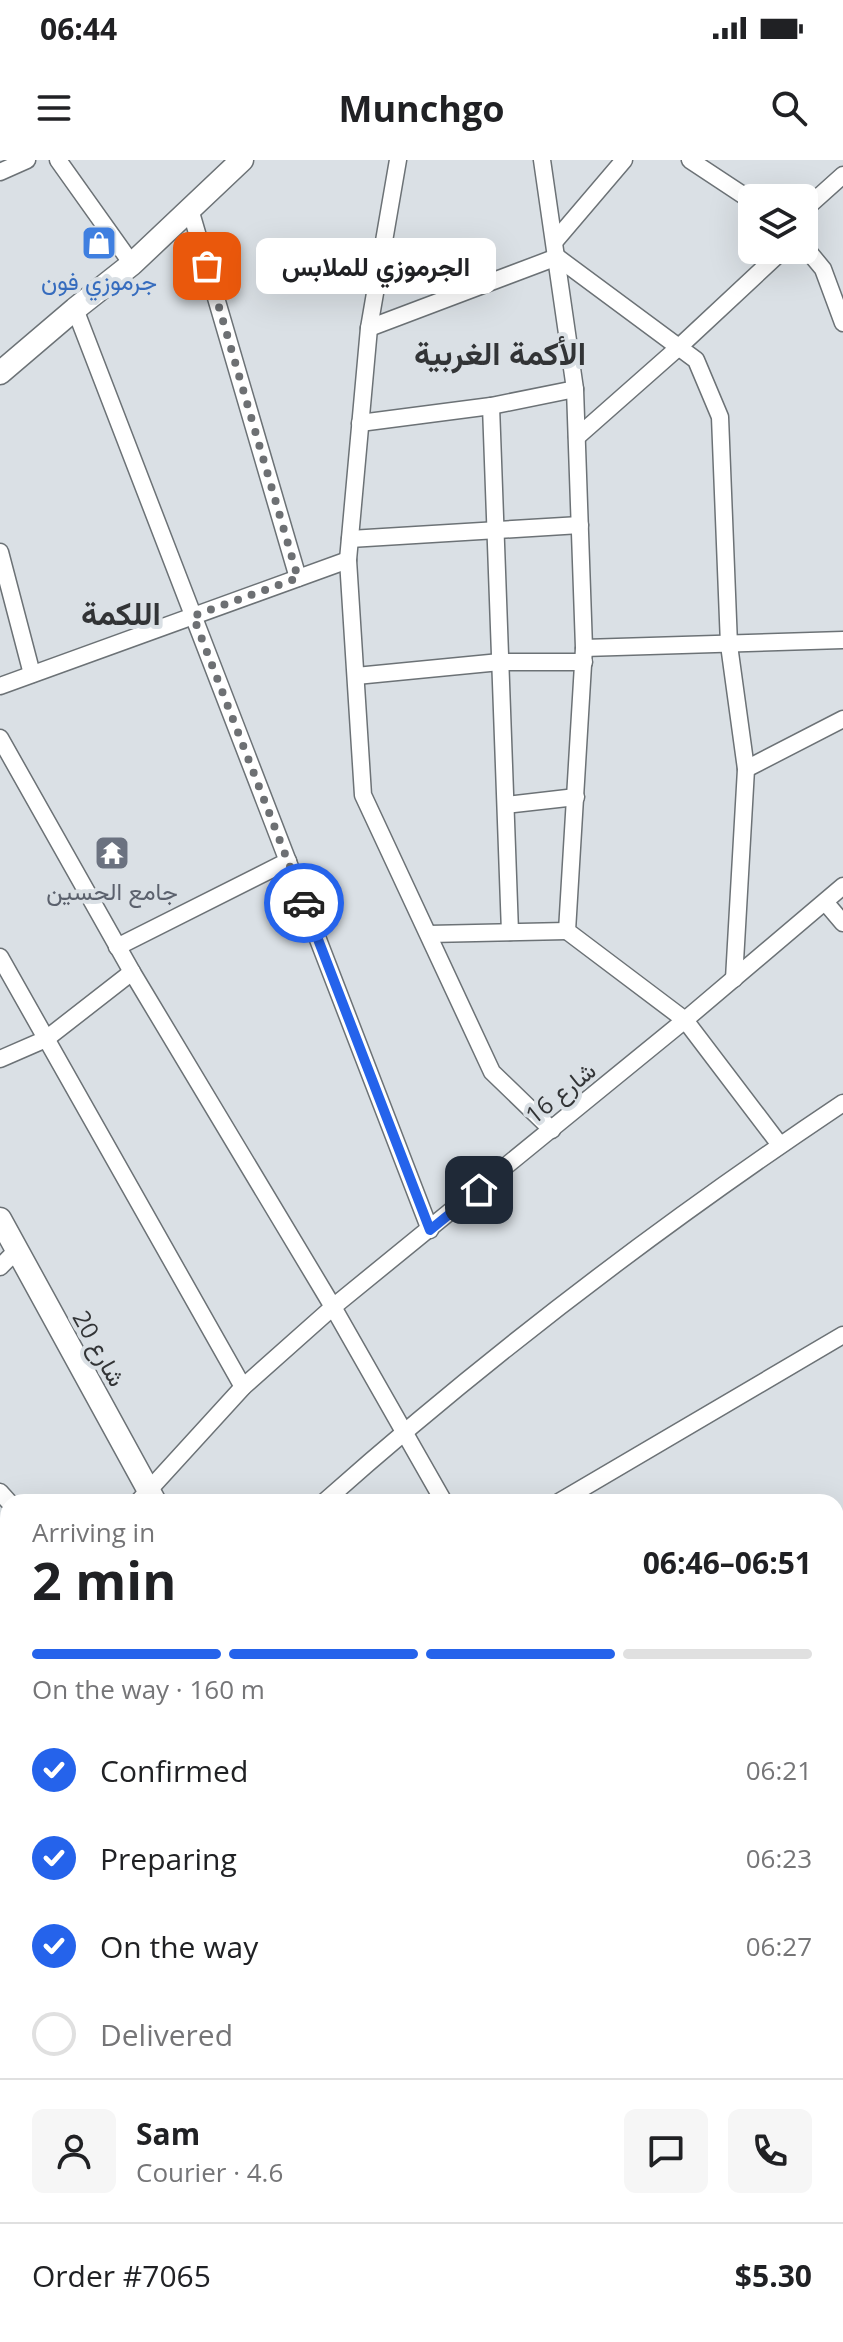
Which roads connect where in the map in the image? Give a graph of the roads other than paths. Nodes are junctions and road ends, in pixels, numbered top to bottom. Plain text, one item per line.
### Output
1 (27, 160) edge
2 (58, 160) edge
3 (242, 160) edge
4 (398, 160) edge
5 (542, 160) edge
6 (624, 160) edge
7 (690, 160) edge
8 (0, 172) edge
9 (843, 175) edge
10 (738, 192) edge
11 (818, 197) edge
12 (190, 209) junction
13 (556, 249) junction
14 (818, 263) edge
15 (132, 264) junction
16 (768, 264) edge
17 (75, 309) junction
18 (843, 323) edge
19 (369, 328) junction
20 (679, 347) junction
21 (0, 373) edge
22 (575, 389) junction
23 (491, 406) junction
24 (360, 423) junction
25 (577, 437) junction
26 (580, 525) junction
27 (495, 529) junction
28 (350, 539) junction
29 (0, 552) edge
30 (348, 560) junction
31 (298, 578) junction
32 (193, 616) junction
33 (843, 640) edge
34 (729, 645) junction
35 (584, 655) junction
36 (500, 662) junction
37 (32, 674) junction
38 (356, 676) junction
39 (0, 686) edge
40 (843, 719) edge
41 (0, 738) edge
42 (746, 769) junction
43 (576, 797) junction
44 (506, 805) junction
45 (288, 861) junction
46 (843, 886) edge
47 (826, 903) junction
48 (843, 923) edge
49 (567, 931) junction
50 (510, 932) junction
51 (429, 934) junction
52 (117, 947) junction
53 (0, 957) edge
54 (132, 972) junction
55 (734, 979) junction
56 (685, 1020) junction
57 (46, 1039) junction
58 (0, 1059) edge
59 (843, 1103) edge
60 (552, 1130) junction
61 (780, 1145) junction
62 (0, 1219) edge
63 (430, 1230) junction
64 (17, 1250) junction
65 (0, 1267) edge
66 (333, 1307) junction
67 (843, 1335) edge
68 (243, 1387) junction
69 (404, 1431) junction
70 (144, 1494) edge
71 (151, 1494) edge
72 (333, 1494) edge
73 (439, 1494) edge
74 (573, 1494) edge

1 - 8 street
2 - 15 street
3 - 12 street
4 - 19 street
5 - 13 street
6 - 13 street
7 - 10 street
9 - 11 street
12 - 15 street
12 - 31 street
13 - 19 street
13 - 20 street
13 - 22 street
14 - 18 street
15 - 17 street
16 - 20 street
17 - 21 street
17 - 32 street
19 - 24 street
20 - 25 street
20 - 34 street
22 - 23 street
22 - 25 street
23 - 24 street
23 - 27 street
24 - 28 street
25 - 26 street
26 - 27 street
26 - 35 street
27 - 28 street
27 - 36 street
28 - 30 street
29 - 37 street
30 - 31 street
30 - 38 street
31 - 32 street
32 - 37 street
32 - 45 street
33 - 34 street
34 - 35 street
34 - 42 street
35 - 36 street
35 - 43 street
36 - 38 street
36 - 44 street
37 - 39 street
38 - 51 street
40 - 42 street
41 - 52 street
42 - 55 street
43 - 44 street
43 - 49 street
44 - 50 street
45 - 52 street
45 - 63 street
46 - 47 street, شارع 16
47 - 48 street
47 - 55 street, شارع 16
49 - 50 street
49 - 56 street
50 - 51 street
51 - 60 street
52 - 54 street
53 - 57 street
54 - 57 street
54 - 66 street
55 - 56 street, شارع 16
56 - 60 street, شارع 16
56 - 61 street
57 - 58 street
57 - 68 street
59 - 61 street
60 - 63 street, شارع 16
61 - 69 street
62 - 64 street, شارع 20
63 - 66 street, شارع 16
64 - 65 street
64 - 70 street, شارع 20
66 - 68 street, شارع 16
66 - 69 street
67 - 74 street
68 - 71 street, شارع 16
69 - 72 street
69 - 73 street

